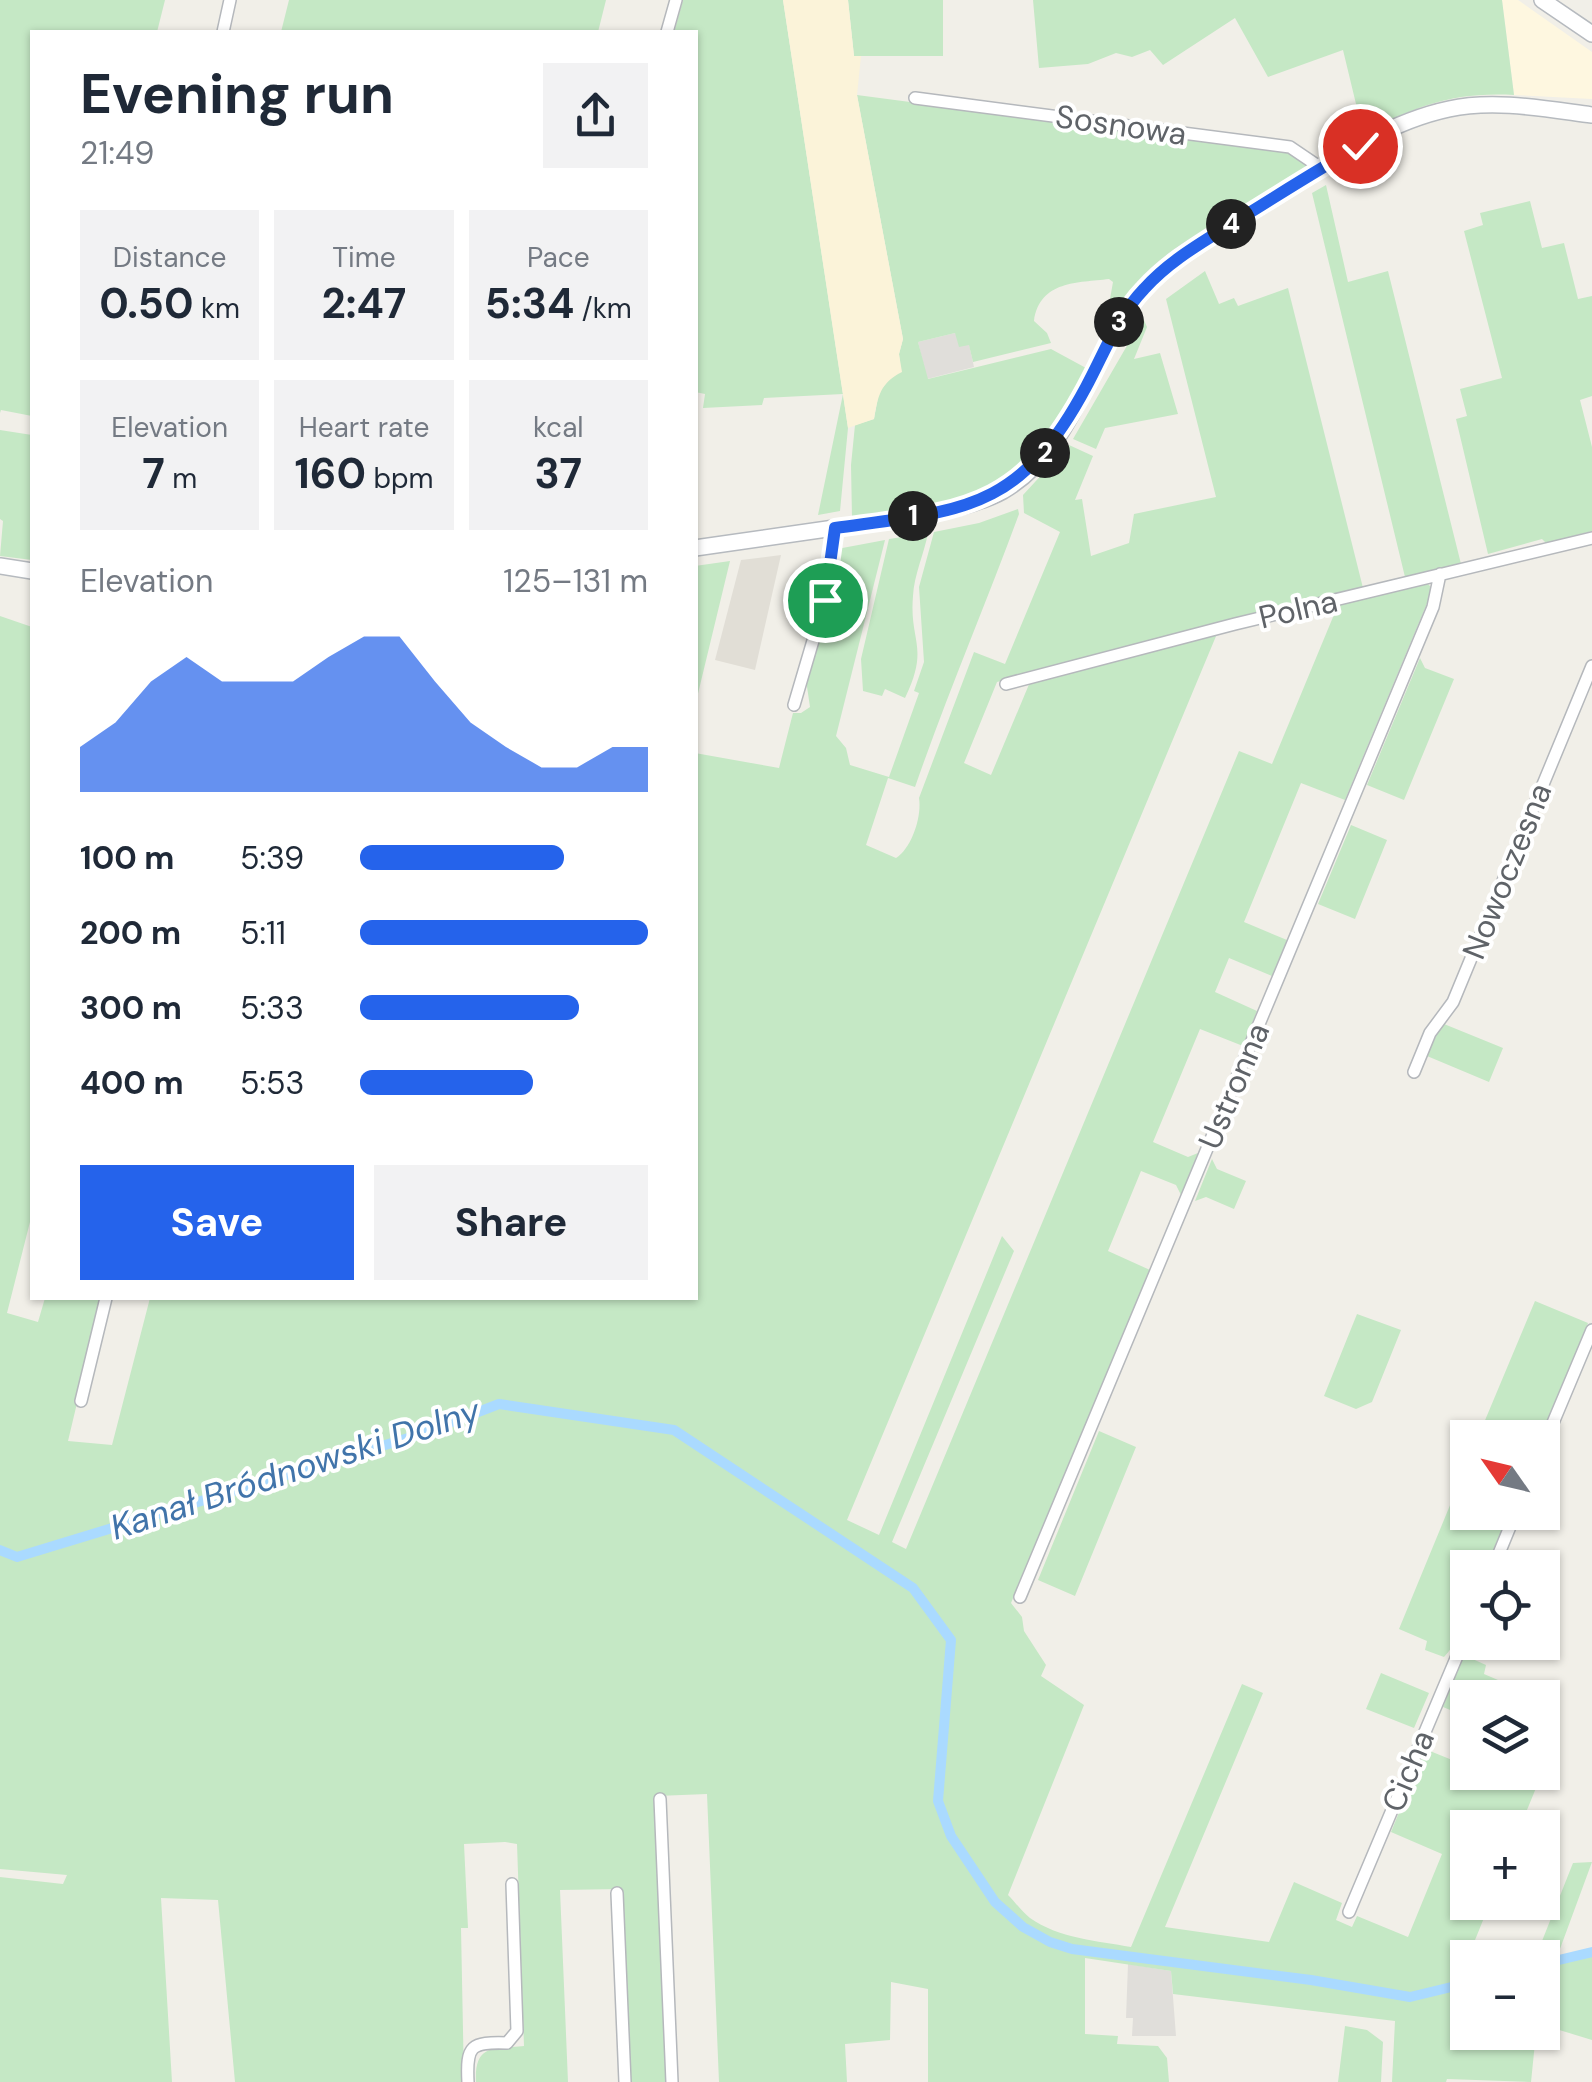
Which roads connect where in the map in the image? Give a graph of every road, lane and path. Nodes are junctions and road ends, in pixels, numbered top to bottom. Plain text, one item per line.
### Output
1 (230, 0) edge
2 (676, 0) edge
3 (1542, 0) edge
4 (222, 30) edge
5 (668, 30) edge
6 (1592, 34) edge
7 (915, 98) dead end
8 (1592, 115) edge
9 (1321, 168) junction
10 (835, 528) junction
11 (1592, 538) edge
12 (698, 548) edge
13 (0, 566) edge
14 (30, 570) edge
15 (1440, 574) junction
16 (1592, 666) edge
17 (1006, 684) dead end
18 (794, 705) dead end
19 (1414, 1072) dead end
20 (106, 1300) edge
21 (1592, 1330) edge
22 (81, 1401) dead end
23 (1554, 1420) edge
24 (1020, 1596) dead end
25 (1455, 1660) edge
26 (660, 1799) dead end
27 (512, 1884) dead end
28 (617, 1894) dead end
29 (1349, 1912) dead end
30 (468, 2082) edge
31 (626, 2082) edge
32 (672, 2082) edge

1 - 4 street
2 - 5 street
3 - 6 main road
7 - 9 street, Sosnowa
8 - 9 main road
9 - 10 main road
10 - 12 main road
10 - 18 street
11 - 15 street, Polna
13 - 14 main road
15 - 17 street, Polna
15 - 24 street, Ustronna
16 - 19 street, Nowoczesna
20 - 22 street
21 - 23 street
25 - 29 street, Cicha
26 - 32 street
27 - 30 street
28 - 31 street

